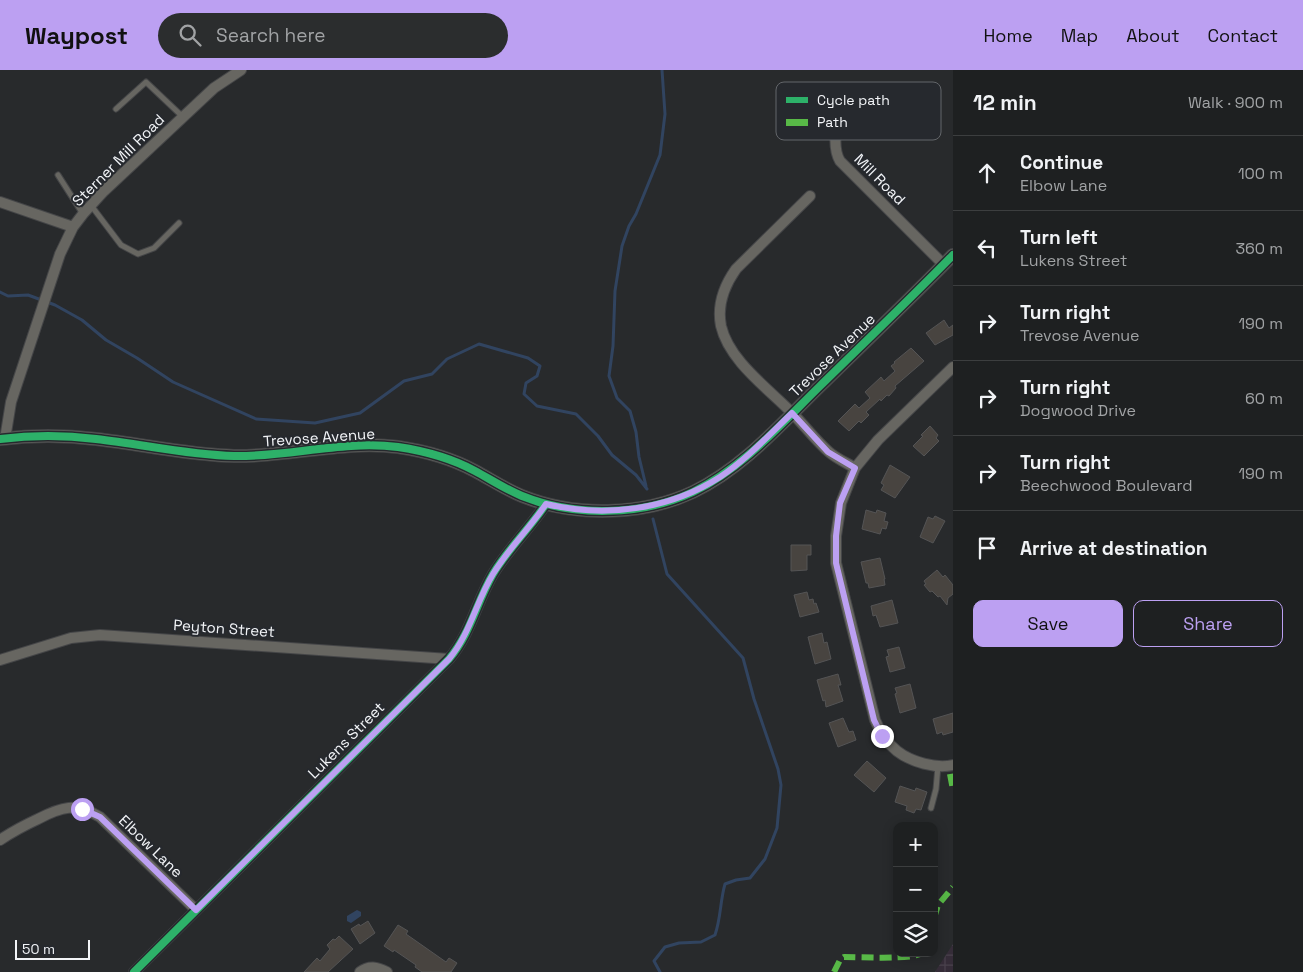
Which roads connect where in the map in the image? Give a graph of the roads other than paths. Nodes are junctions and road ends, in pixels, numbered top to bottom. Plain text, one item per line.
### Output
1 (241, 70) edge
2 (116, 110) dead end
3 (183, 117) junction
4 (835, 140) edge
5 (58, 175) dead end
6 (810, 196) dead end
7 (0, 202) edge
8 (90, 204) junction
9 (83, 214) junction
10 (179, 223) dead end
11 (73, 227) junction
12 (949, 260) edge
13 (953, 367) edge
14 (792, 413) junction
15 (2, 439) edge
16 (855, 468) junction
17 (546, 504) junction
18 (449, 659) junction
19 (0, 660) edge
20 (953, 765) edge
21 (938, 766) junction
22 (931, 808) dead end
23 (0, 840) edge
24 (196, 910) junction
25 (134, 972) edge
26 (360, 972) edge
27 (387, 972) edge

1 - 3 street, Sterner Mill Road
2 - 3 lane
3 - 8 street, Sterner Mill Road
4 - 12 street, Mill Road
5 - 9 lane
6 - 14 street
7 - 11 street
8 - 9 street, Sterner Mill Road
8 - 10 lane
9 - 11 street, Sterner Mill Road
11 - 15 street, Sterner Mill Road
12 - 14 street, Trevose Avenue
13 - 16 street
14 - 16 street
14 - 17 street, Trevose Avenue
15 - 17 street, Trevose Avenue
16 - 21 street
17 - 18 street, Lukens Street
18 - 19 street, Peyton Street
18 - 24 street, Lukens Street
20 - 21 street
21 - 22 lane
23 - 24 street, Elbow Lane
24 - 25 street, Lukens Street
26 - 27 street

